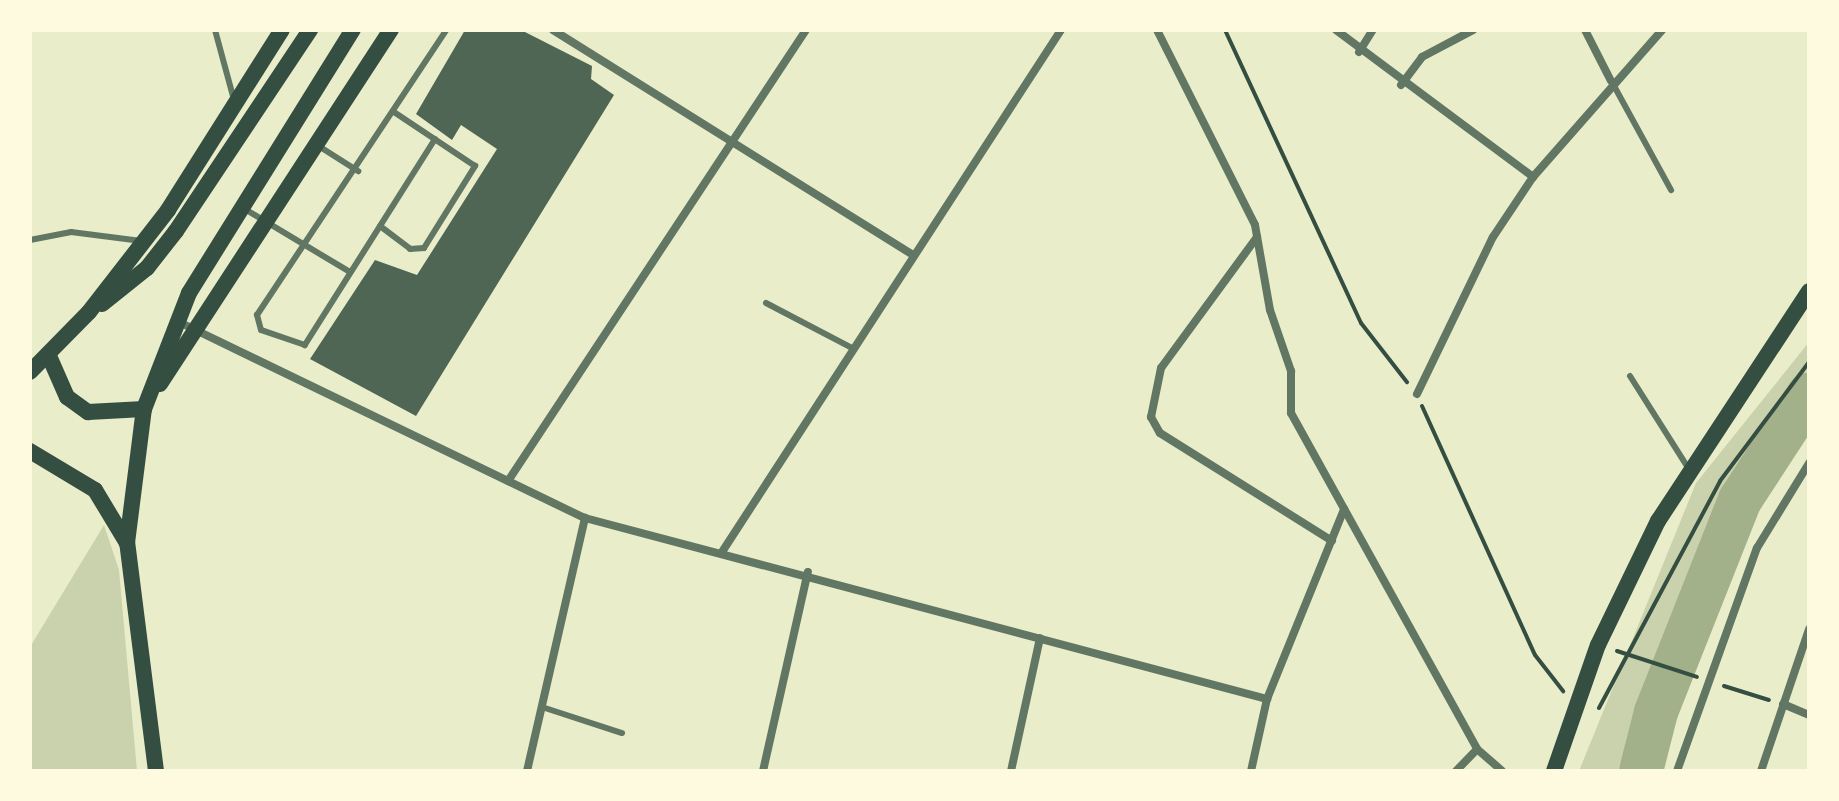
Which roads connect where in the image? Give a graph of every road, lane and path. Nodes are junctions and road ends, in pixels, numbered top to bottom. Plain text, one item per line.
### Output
1 (215, 30) edge
2 (282, 30) edge
3 (310, 30) edge
4 (353, 30) edge
5 (391, 30) edge
6 (446, 30) edge
7 (553, 30) edge
8 (806, 30) edge
9 (1061, 30) edge
10 (1157, 30) edge
11 (1225, 30) edge
12 (1336, 30) edge
13 (1373, 30) edge
14 (1473, 30) edge
15 (1585, 30) edge
16 (1662, 30) edge
17 (1359, 52) junction
18 (1611, 81) junction
19 (1401, 85) junction
20 (235, 104) junction
21 (394, 112) junction
22 (435, 139) junction
23 (732, 144) junction
24 (317, 145) junction
25 (358, 171) junction
26 (1533, 177) junction
27 (1671, 190) dead end
28 (241, 206) junction
29 (265, 222) junction
30 (380, 226) junction
31 (1257, 237) junction
32 (30, 240) edge
33 (144, 241) junction
34 (306, 245) junction
35 (164, 246) junction
36 (912, 254) junction
37 (350, 272) junction
38 (1809, 291) edge
39 (766, 303) dead end
40 (89, 312) junction
41 (176, 320) junction
42 (196, 328) junction
43 (854, 349) junction
44 (49, 356) junction
45 (1809, 362) edge
46 (30, 372) edge
47 (1630, 376) dead end
48 (1417, 394) junction
49 (144, 409) junction
50 (30, 451) edge
51 (1809, 463) edge
52 (1687, 466) junction
53 (508, 481) junction
54 (1344, 509) junction
55 (585, 518) junction
56 (1332, 541) junction
57 (127, 543) junction
58 (722, 552) junction
59 (808, 572) junction
60 (1809, 629) edge
61 (1040, 638) junction
62 (1598, 645) junction
63 (1707, 681) junction
64 (1267, 699) junction
65 (1574, 704) junction
66 (1783, 704) junction
67 (545, 708) junction
68 (1809, 715) edge
69 (622, 733) dead end
70 (1477, 749) junction
71 (156, 771) edge
72 (527, 771) edge
73 (763, 771) edge
74 (1011, 771) edge
75 (1251, 771) edge
76 (1456, 771) edge
77 (1502, 771) edge
78 (1554, 771) edge
79 (1677, 771) edge
80 (1761, 771) edge

1 - 20 lane
2 - 20 main road
3 - 35 main road
4 - 28 main road
5 - 24 main road
6 - 21 lane
7 - 23 street
8 - 23 street
9 - 36 street
10 - 31 street
11 - 48 path
12 - 17 street
13 - 17 street
14 - 19 street
15 - 18 street
16 - 18 street
17 - 19 street
18 - 26 street
18 - 27 lane
19 - 26 street
20 - 33 main road
21 - 22 lane
21 - 25 lane
22 - 30 lane
22 - 30 lane
23 - 36 street
23 - 53 street
24 - 25 lane
24 - 29 main road
25 - 34 lane
26 - 48 street
28 - 29 lane
28 - 41 main road
29 - 34 lane
29 - 42 main road
30 - 37 lane
31 - 54 street
31 - 56 street
32 - 33 lane
33 - 35 lane
33 - 40 main road
34 - 37 lane
34 - 37 lane
35 - 40 main road
36 - 43 street
38 - 52 main road
39 - 43 lane
40 - 44 main road
41 - 42 street
41 - 49 main road
42 - 49 main road
42 - 53 street
43 - 58 street
44 - 46 main road
44 - 49 main road
45 - 65 path
47 - 52 lane
48 - 65 path
49 - 57 main road
50 - 57 main road
51 - 63 street
52 - 62 main road
53 - 55 street
54 - 56 street
54 - 70 street
55 - 58 street
55 - 67 street
56 - 64 street
57 - 71 main road
58 - 59 street
59 - 61 street
59 - 73 street
60 - 66 street
61 - 64 street
61 - 74 street
62 - 63 path
62 - 65 main road
63 - 66 path
63 - 79 street
64 - 75 street
65 - 78 main road
66 - 68 street
66 - 80 street
67 - 69 lane
67 - 72 street
70 - 76 street
70 - 77 street

